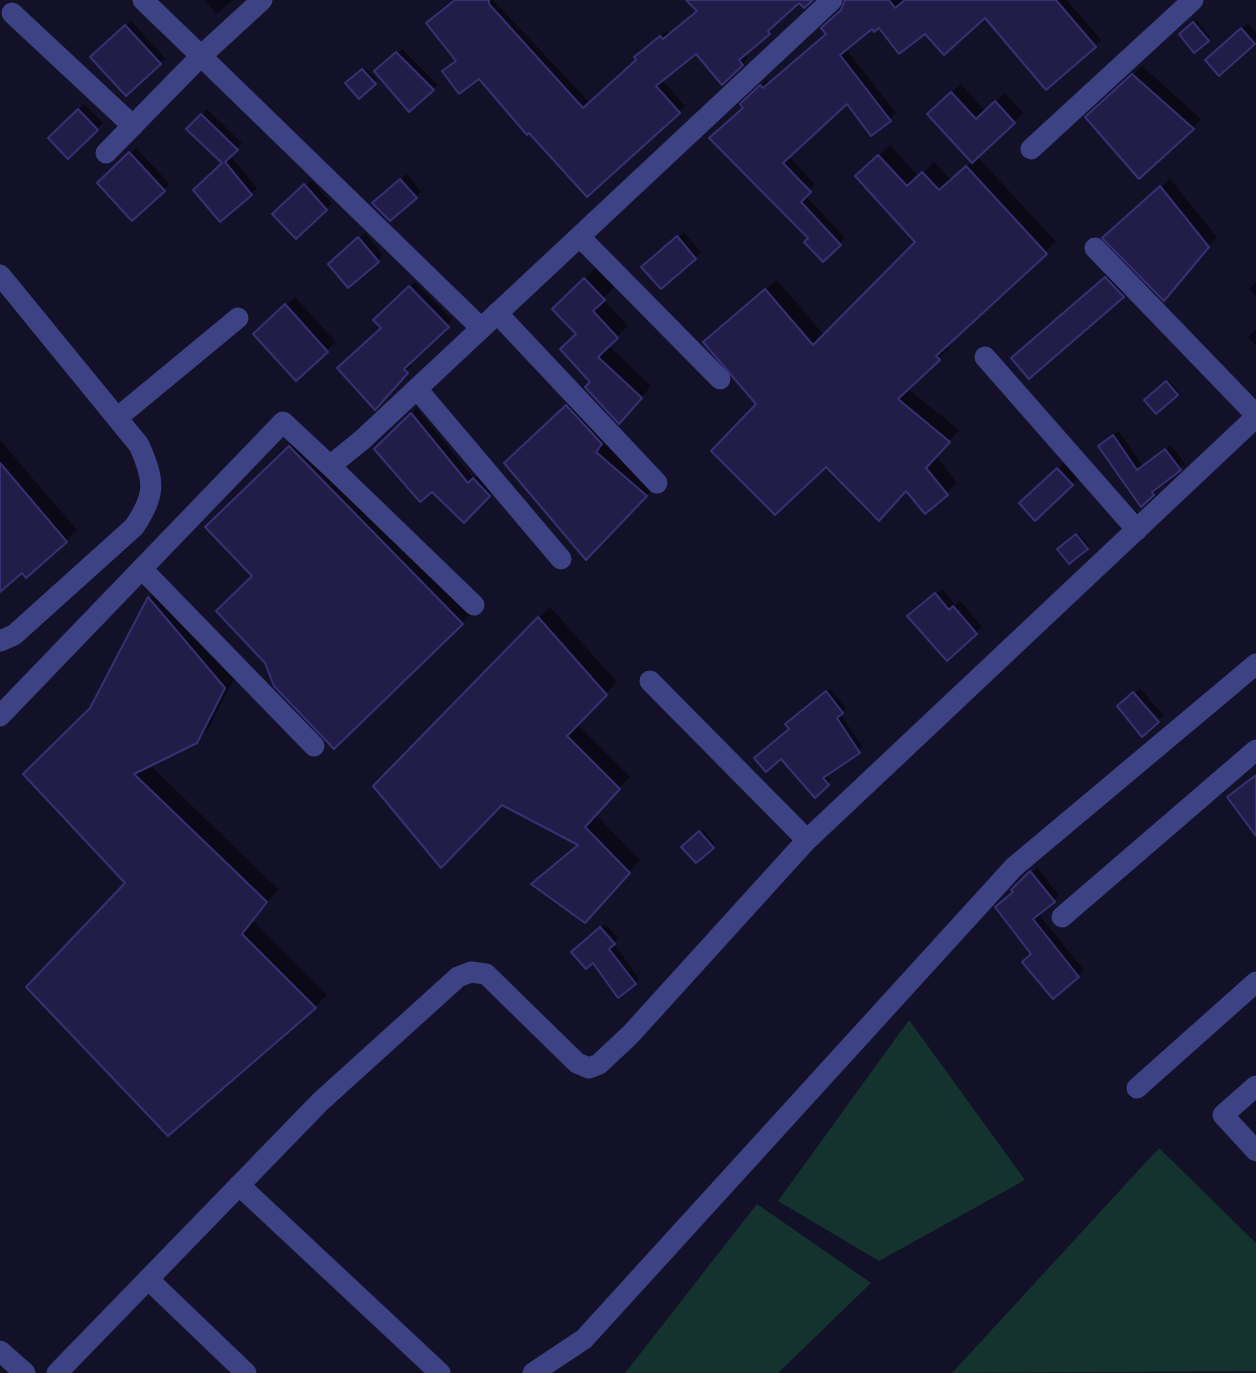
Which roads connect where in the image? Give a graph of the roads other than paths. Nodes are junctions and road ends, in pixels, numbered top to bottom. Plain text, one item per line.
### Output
1 (143, 0) edge
2 (262, 0) edge
3 (832, 0) edge
4 (1193, 0) edge
5 (12, 13) dead end
6 (201, 56) junction
7 (133, 126) junction
8 (1031, 149) dead end
9 (106, 153) dead end
10 (580, 237) junction
11 (1095, 248) dead end
12 (0, 275) edge
13 (497, 313) junction
14 (238, 318) dead end
15 (481, 328) junction
16 (985, 357) dead end
17 (720, 379) dead end
18 (416, 389) junction
19 (1256, 416) edge
20 (117, 418) junction
21 (330, 466) junction
22 (657, 483) dead end
23 (1137, 530) junction
24 (561, 559) dead end
25 (142, 569) junction
26 (474, 605) dead end
27 (0, 641) edge
28 (1256, 664) edge
29 (650, 681) dead end
30 (0, 716) edge
31 (314, 746) dead end
32 (1256, 750) edge
33 (807, 840) junction
34 (1062, 917) dead end
35 (1256, 982) edge
36 (1256, 1086) edge
37 (1137, 1088) dead end
38 (1256, 1151) edge
39 (239, 1185) junction
40 (148, 1279) junction
41 (0, 1350) edge
42 (25, 1373) edge
43 (57, 1373) edge
44 (246, 1373) edge
45 (440, 1373) edge
46 (533, 1373) edge

1 - 6 street
2 - 6 street
3 - 10 street
4 - 8 street
5 - 7 street
6 - 7 street
6 - 15 street
7 - 9 street
10 - 13 street
10 - 17 street
11 - 19 street
12 - 20 street
13 - 15 street
13 - 22 street
14 - 20 street
15 - 18 street
16 - 23 street
18 - 21 street
18 - 24 street
19 - 23 street
20 - 27 street
21 - 25 street
21 - 26 street
23 - 33 street
25 - 30 street
25 - 31 street
28 - 46 street
29 - 33 street
32 - 34 street
33 - 39 street
35 - 37 street
36 - 38 street
39 - 40 street
39 - 45 street
40 - 43 street
40 - 44 street
41 - 42 street

